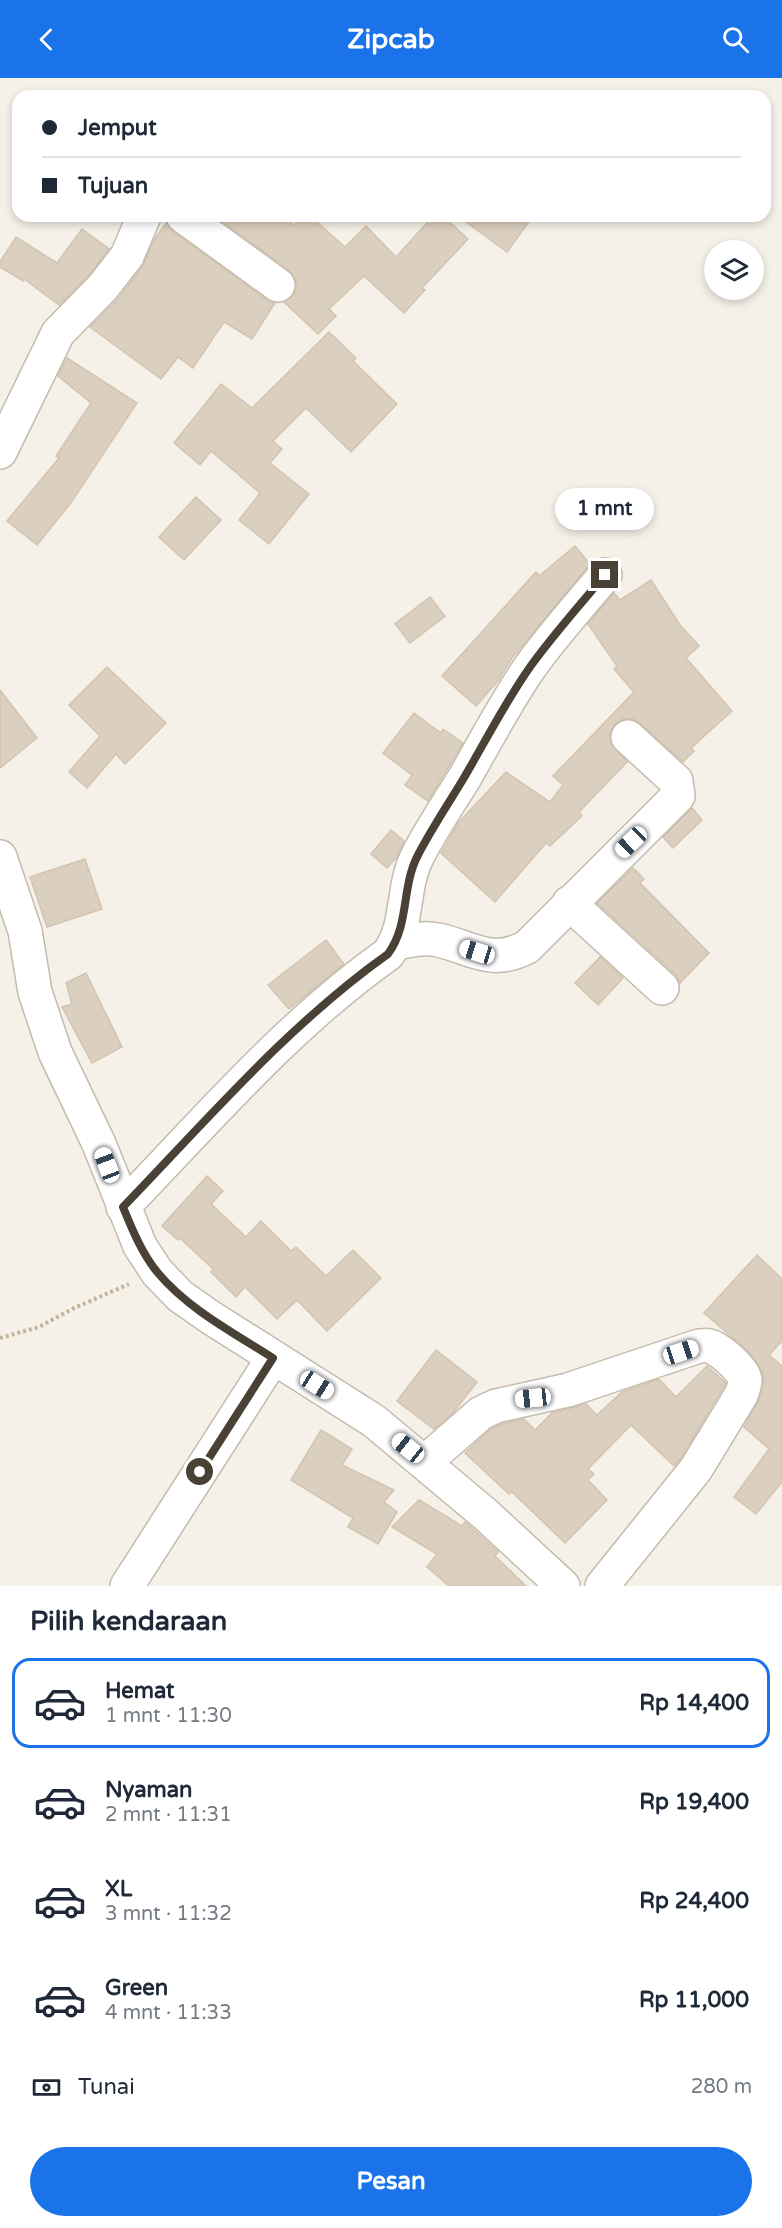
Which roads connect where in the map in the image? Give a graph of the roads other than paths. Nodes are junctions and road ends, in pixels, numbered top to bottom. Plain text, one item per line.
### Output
1 (141, 222) edge
2 (191, 222) edge
3 (278, 285) dead end
4 (0, 452) edge
5 (605, 575) dead end
6 (628, 737) dead end
7 (0, 857) edge
8 (569, 903) junction
9 (396, 943) junction
10 (662, 988) dead end
11 (123, 1207) junction
12 (273, 1358) junction
13 (425, 1462) junction
14 (127, 1586) edge
15 (563, 1586) edge
16 (602, 1586) edge

1 - 4 street
2 - 3 street
5 - 9 street
6 - 8 street
7 - 11 street
8 - 9 street
8 - 10 street
9 - 11 street
11 - 12 street
12 - 13 street
12 - 14 street
13 - 15 street
13 - 16 street

